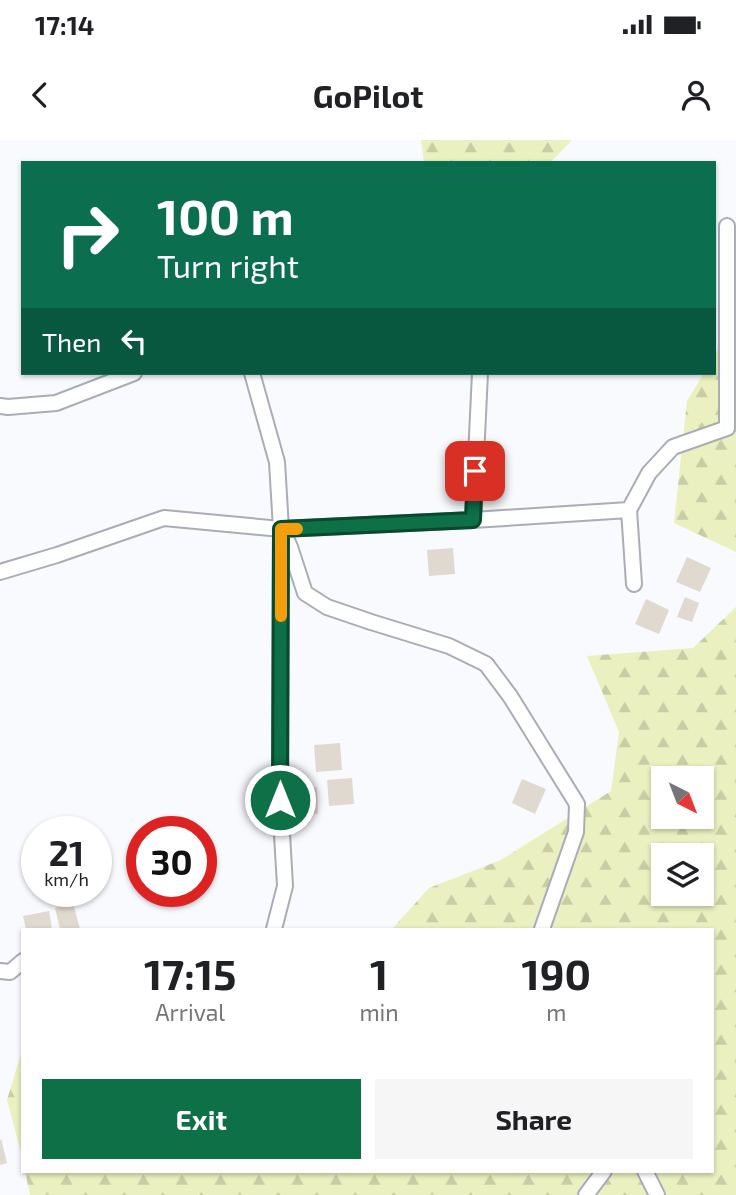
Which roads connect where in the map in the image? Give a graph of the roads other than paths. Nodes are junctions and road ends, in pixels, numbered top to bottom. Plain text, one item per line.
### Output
1 (726, 225) edge
2 (129, 375) edge
3 (253, 375) edge
4 (480, 375) edge
5 (0, 406) edge
6 (629, 510) junction
7 (473, 520) junction
8 (281, 529) junction
9 (0, 572) edge
10 (634, 584) dead end
11 (274, 928) edge
12 (542, 928) edge
13 (21, 963) edge
14 (0, 971) edge
15 (602, 1173) edge
16 (646, 1173) edge
17 (586, 1195) edge
18 (657, 1195) edge

1 - 6 street
2 - 5 street
3 - 8 street
4 - 7 street
6 - 7 street
6 - 10 street
7 - 8 street
8 - 9 street
8 - 11 street
8 - 12 street
13 - 14 street
15 - 17 street
16 - 18 street

